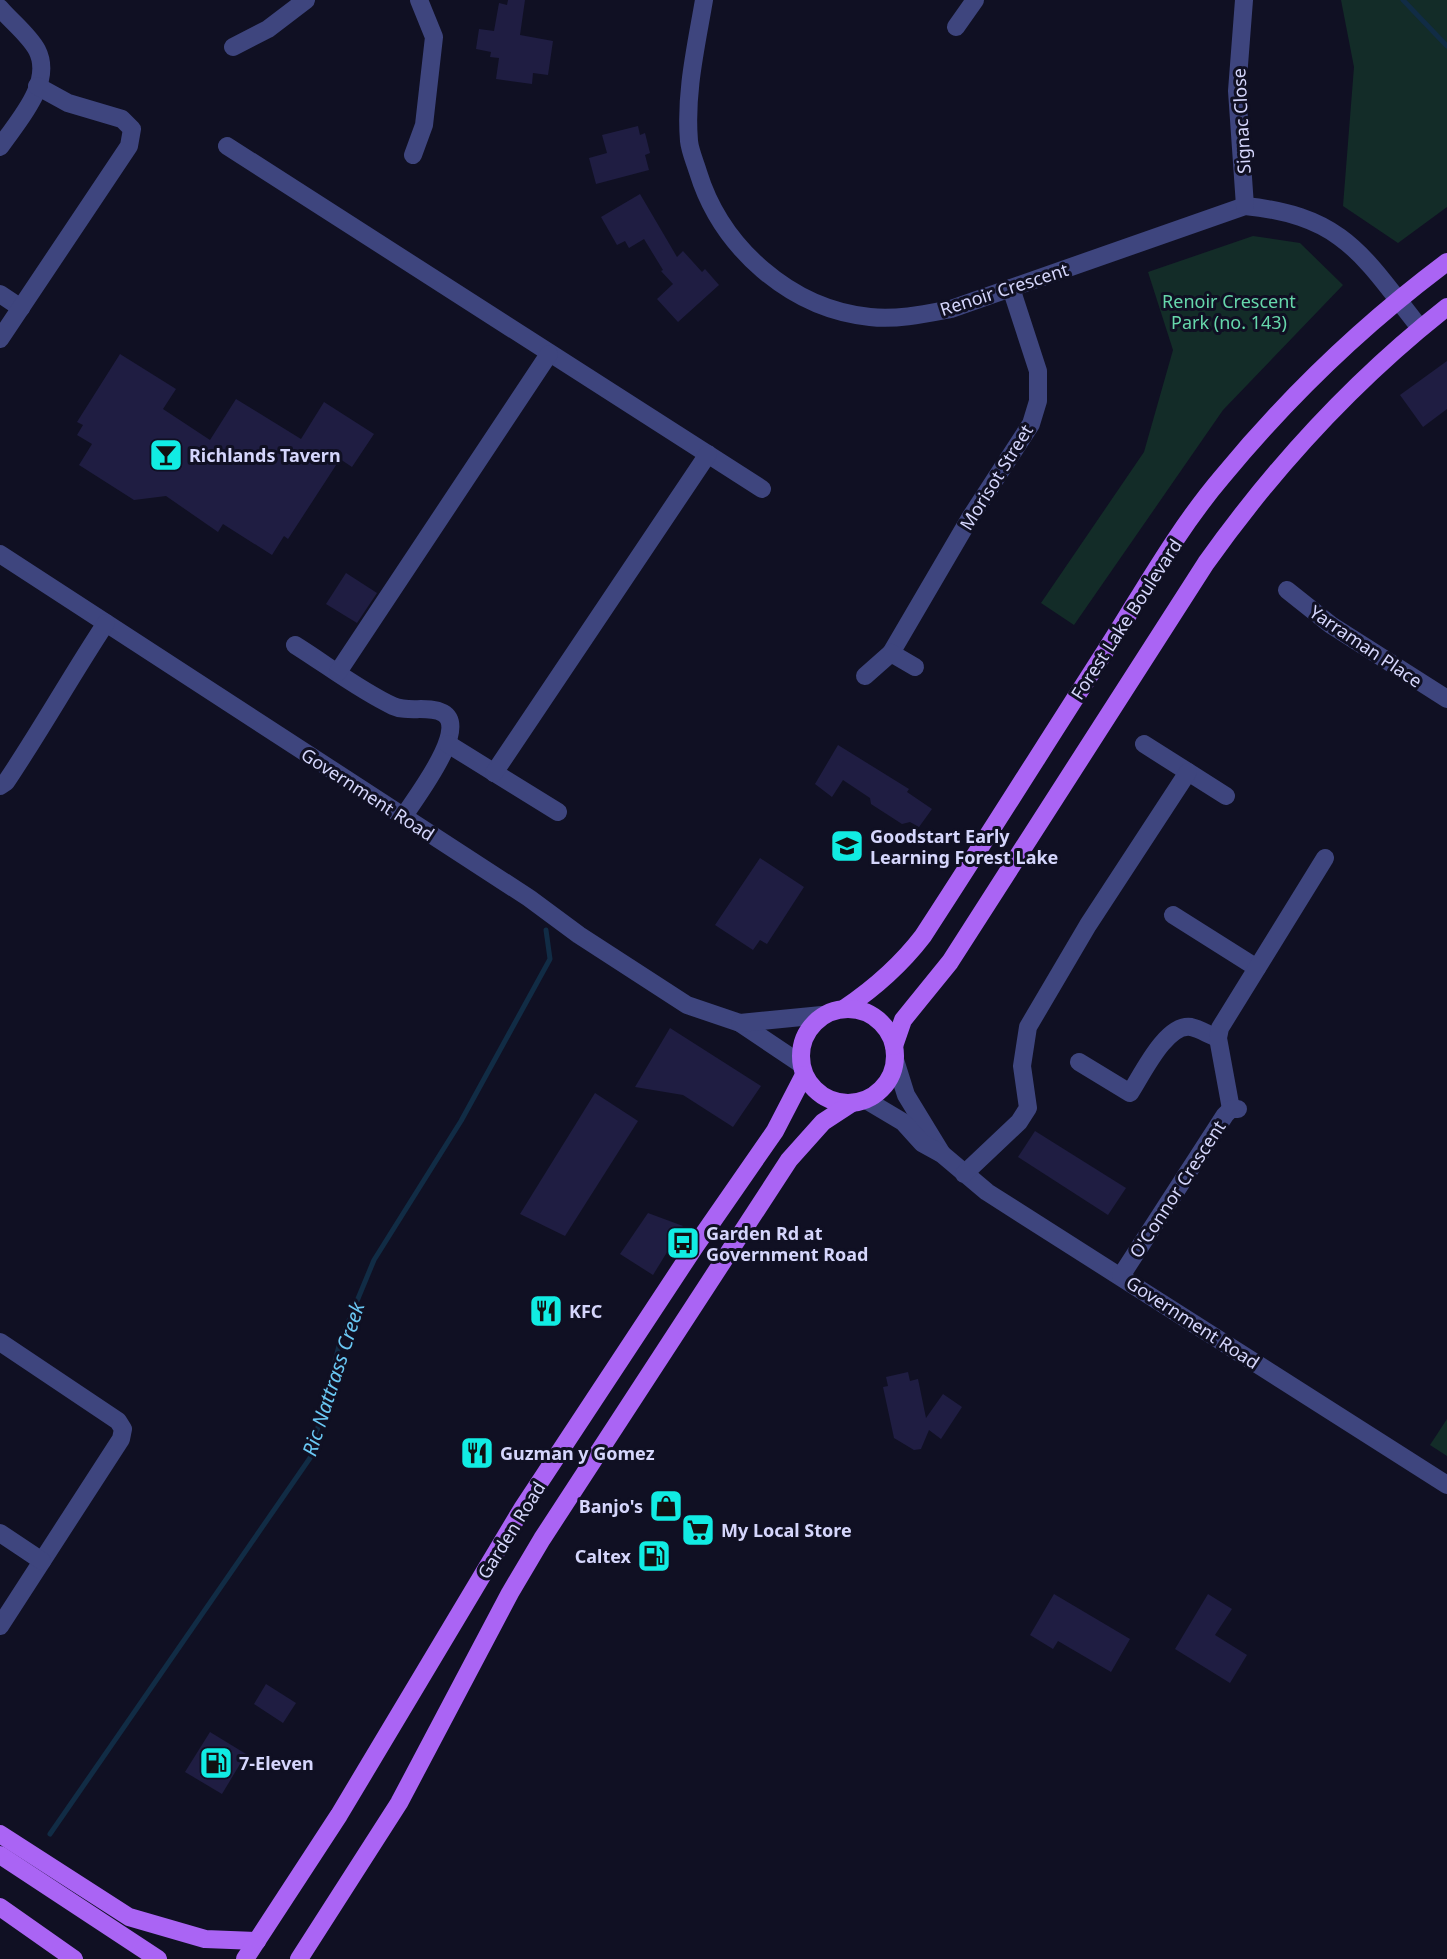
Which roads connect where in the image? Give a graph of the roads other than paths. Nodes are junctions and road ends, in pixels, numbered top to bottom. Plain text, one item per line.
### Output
1 (306, 0) edge
2 (419, 0) edge
3 (704, 0) edge
4 (975, 0) edge
5 (1244, 0) edge
6 (0, 8) edge
7 (956, 27) dead end
8 (233, 47) dead end
9 (37, 86) junction
10 (227, 146) dead end
11 (0, 147) edge
12 (412, 155) dead end
13 (1245, 206) junction
14 (1447, 262) edge
15 (1011, 288) junction
16 (0, 294) edge
17 (1398, 300) junction
18 (1447, 307) edge
19 (21, 308) junction
20 (1420, 328) junction
21 (0, 339) edge
22 (549, 354) junction
23 (708, 454) junction
24 (762, 489) dead end
25 (0, 554) edge
26 (1287, 591) dead end
27 (106, 623) junction
28 (295, 645) dead end
29 (891, 653) junction
30 (915, 667) dead end
31 (338, 672) junction
32 (865, 676) dead end
33 (1447, 699) edge
34 (448, 744) junction
35 (1144, 744) dead end
36 (1188, 772) junction
37 (495, 773) junction
38 (0, 786) edge
39 (1226, 796) dead end
40 (558, 812) dead end
41 (404, 816) junction
42 (1326, 858) dead end
43 (1173, 915) dead end
44 (1257, 968) junction
45 (845, 1008) junction
46 (822, 1015) junction
47 (740, 1023) junction
48 (1218, 1038) junction
49 (895, 1053) junction
50 (1079, 1062) dead end
51 (802, 1070) junction
52 (859, 1101) junction
53 (942, 1154) junction
54 (964, 1174) junction
55 (1121, 1276) junction
56 (0, 1342) edge
57 (1447, 1485) edge
58 (0, 1533) edge
59 (42, 1561) junction
60 (0, 1626) edge
61 (0, 1834) edge
62 (0, 1855) edge
63 (0, 1907) edge
64 (257, 1941) junction
65 (74, 1959) edge
66 (158, 1959) edge
67 (245, 1959) edge
68 (299, 1959) edge

1 - 8 street
2 - 12 street
3 - 15 street, Renoir Crescent
4 - 7 street
5 - 13 street, Signac Close
6 - 9 street
9 - 11 street
9 - 19 street
10 - 22 street
13 - 15 street, Renoir Crescent
13 - 17 street, Renoir Crescent
14 - 17 main road, Forest Lake Boulevard
15 - 29 street, Morisot Street
16 - 19 street
17 - 20 street, Renoir Crescent
17 - 45 main road, Forest Lake Boulevard
18 - 20 main road, Forest Lake Boulevard
19 - 21 street
20 - 49 main road, Forest Lake Boulevard
22 - 23 street
22 - 31 street
23 - 24 street
23 - 37 street
25 - 27 street, Government Road
26 - 33 street, Yarraman Place
27 - 38 street
27 - 41 street, Government Road
28 - 31 street
29 - 30 street
29 - 32 street, Morisot Street
31 - 34 street
34 - 37 street
34 - 41 street
35 - 36 street
36 - 39 street
36 - 54 street
37 - 40 street
41 - 47 street, Government Road
42 - 44 street
43 - 44 street
44 - 48 street
45 - 46 main road
45 - 49 main road
46 - 47 street, Government Road
46 - 51 main road
47 - 51 street, Government Road
48 - 50 street
48 - 55 street, O'Connor Crescent
49 - 52 main road
49 - 53 street, Government Road
51 - 52 main road
51 - 64 main road, Garden Road
52 - 53 street, Government Road
52 - 68 main road, Garden Road
53 - 54 street, Government Road
54 - 55 street, Government Road
55 - 57 street, Government Road
56 - 59 street
58 - 59 street
59 - 60 street
61 - 64 main road
62 - 66 main road
63 - 65 main road
64 - 67 main road, Garden Road

